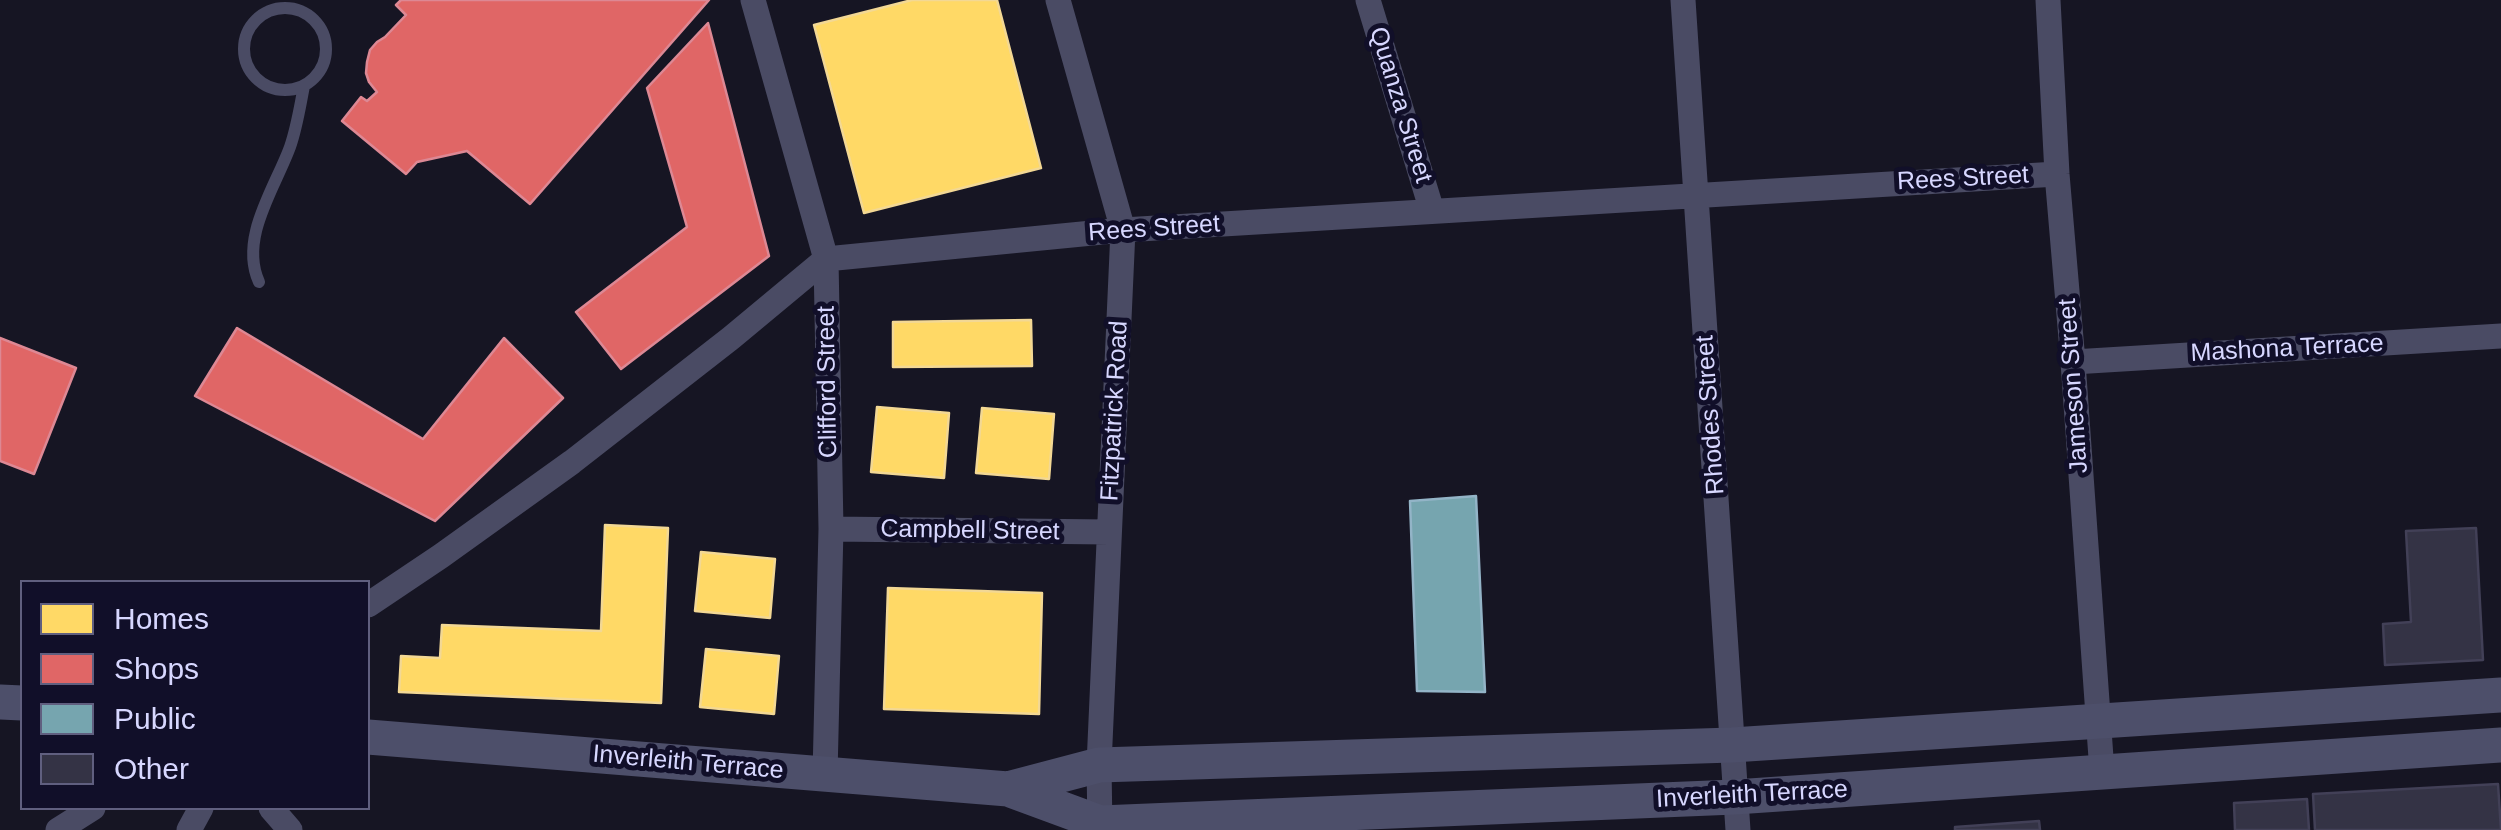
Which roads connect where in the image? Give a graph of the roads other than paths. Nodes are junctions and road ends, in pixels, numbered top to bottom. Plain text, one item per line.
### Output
1 (753, 0) edge
2 (1058, 0) edge
3 (1368, 0) edge
4 (1682, 0) edge
5 (2048, 0) edge
6 (268, 5) edge
7 (304, 86) junction
8 (2057, 174) junction
9 (1697, 195) junction
10 (1432, 211) junction
11 (1123, 230) junction
12 (826, 259) junction
13 (259, 282) dead end
14 (2501, 336) edge
15 (2073, 362) junction
16 (830, 530) junction
17 (1109, 532) junction
18 (370, 604) edge
19 (2501, 695) edge
20 (2098, 722) junction
21 (370, 737) edge
22 (2501, 744) edge
23 (1732, 745) junction
24 (1099, 765) junction
25 (2102, 772) junction
26 (825, 774) junction
27 (1008, 789) junction
28 (86, 810) edge
29 (273, 810) edge
30 (1736, 814) edge
31 (1344, 822) edge
32 (1100, 826) edge
33 (58, 830) edge
34 (292, 830) edge

1 - 12 street, Clifford Street
2 - 11 street, Fitzpatrick Road
3 - 10 street, Quanza Street
4 - 9 street, Rhodes Street
5 - 8 street, Jameson Street
6 - 7 lane
6 - 7 lane
7 - 13 lane
8 - 9 street, Rees Street
8 - 15 street, Jameson Street
9 - 10 street, Rees Street
9 - 23 street, Rhodes Street
10 - 11 street, Rees Street
11 - 12 street, Rees Street
11 - 17 street, Fitzpatrick Road
12 - 16 street, Clifford Street
12 - 18 street
14 - 15 street, Mashona Terrace
15 - 20 street, Jameson Street
16 - 17 street, Campbell Street
16 - 26 street, Clifford Street
17 - 24 street, Fitzpatrick Road
19 - 20 street, Inverleith Terrace
20 - 23 street, Inverleith Terrace
20 - 25 street, Jameson Street
21 - 26 street, Inverleith Terrace
22 - 25 street, Inverleith Terrace
23 - 24 street, Inverleith Terrace
23 - 30 street, Rhodes Street
24 - 27 street, Inverleith Terrace
24 - 32 street, Fitzpatrick Road
25 - 30 street, Inverleith Terrace
26 - 27 street, Inverleith Terrace
27 - 32 street, Inverleith Terrace
28 - 33 street
29 - 34 street
30 - 31 street, Inverleith Terrace
31 - 32 street, Inverleith Terrace

